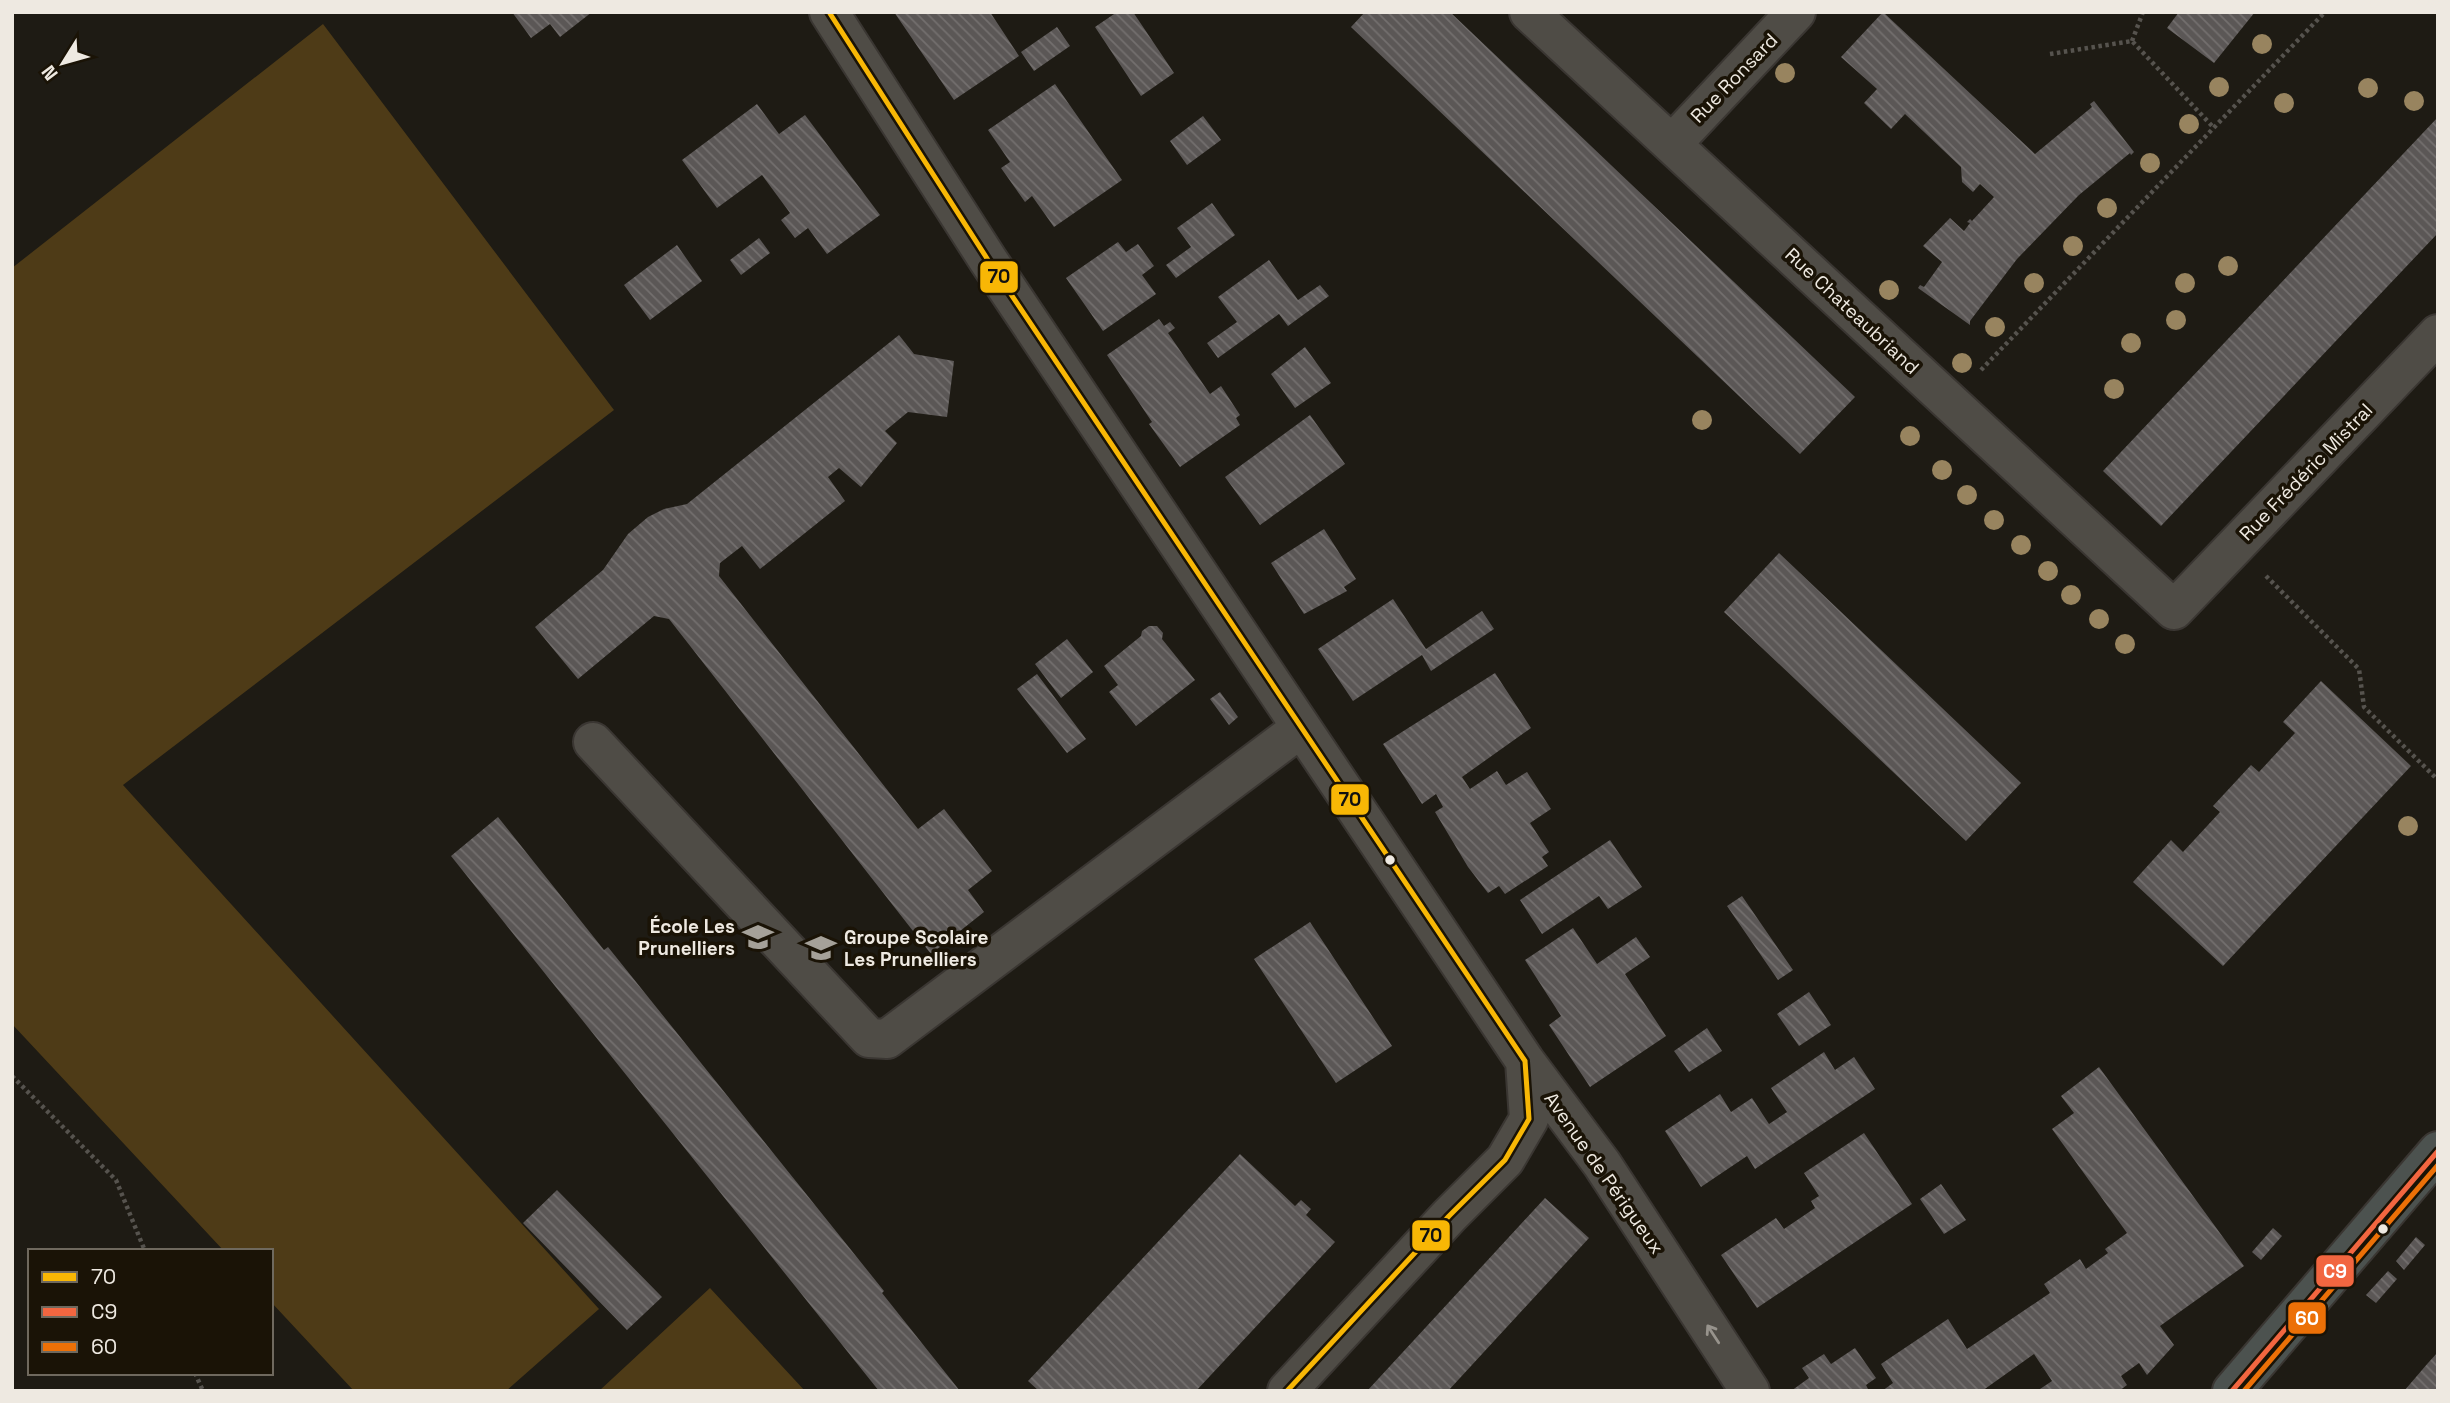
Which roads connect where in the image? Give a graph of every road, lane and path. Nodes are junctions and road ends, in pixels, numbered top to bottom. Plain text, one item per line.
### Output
1 (829, 12) edge
2 (1529, 12) edge
3 (1797, 12) edge
4 (2143, 12) edge
5 (2325, 12) edge
6 (2132, 41) junction
7 (2050, 54) dead end
8 (2214, 128) junction
9 (1672, 144) junction
10 (2438, 334) edge
11 (1950, 402) junction
12 (2236, 546) junction
13 (2174, 610) joint
14 (1301, 728) junction
15 (593, 742) dead end
16 (2438, 780) edge
17 (1525, 1061) junction
18 (12, 1076) edge
19 (2438, 1151) edge
20 (144, 1249) edge
21 (1287, 1391) edge
22 (1750, 1391) edge
23 (2232, 1391) edge

1 - 14 street, Avenue de Périgueux
2 - 9 street, Rue Chateaubriand
3 - 9 street, Rue Ronsard
4 - 6 path
5 - 8 path
6 - 7 path
6 - 8 path
8 - 11 path
9 - 11 street, Rue Chateaubriand
10 - 12 street, Rue Frédéric Mistral
11 - 13 street, Rue Chateaubriand
12 - 13 street, Rue Frédéric Mistral
12 - 16 path
14 - 15 street
14 - 17 street, Avenue de Périgueux
17 - 21 street
22 -> 17 street, Avenue de Périgueux
18 - 20 path
19 - 23 main road

